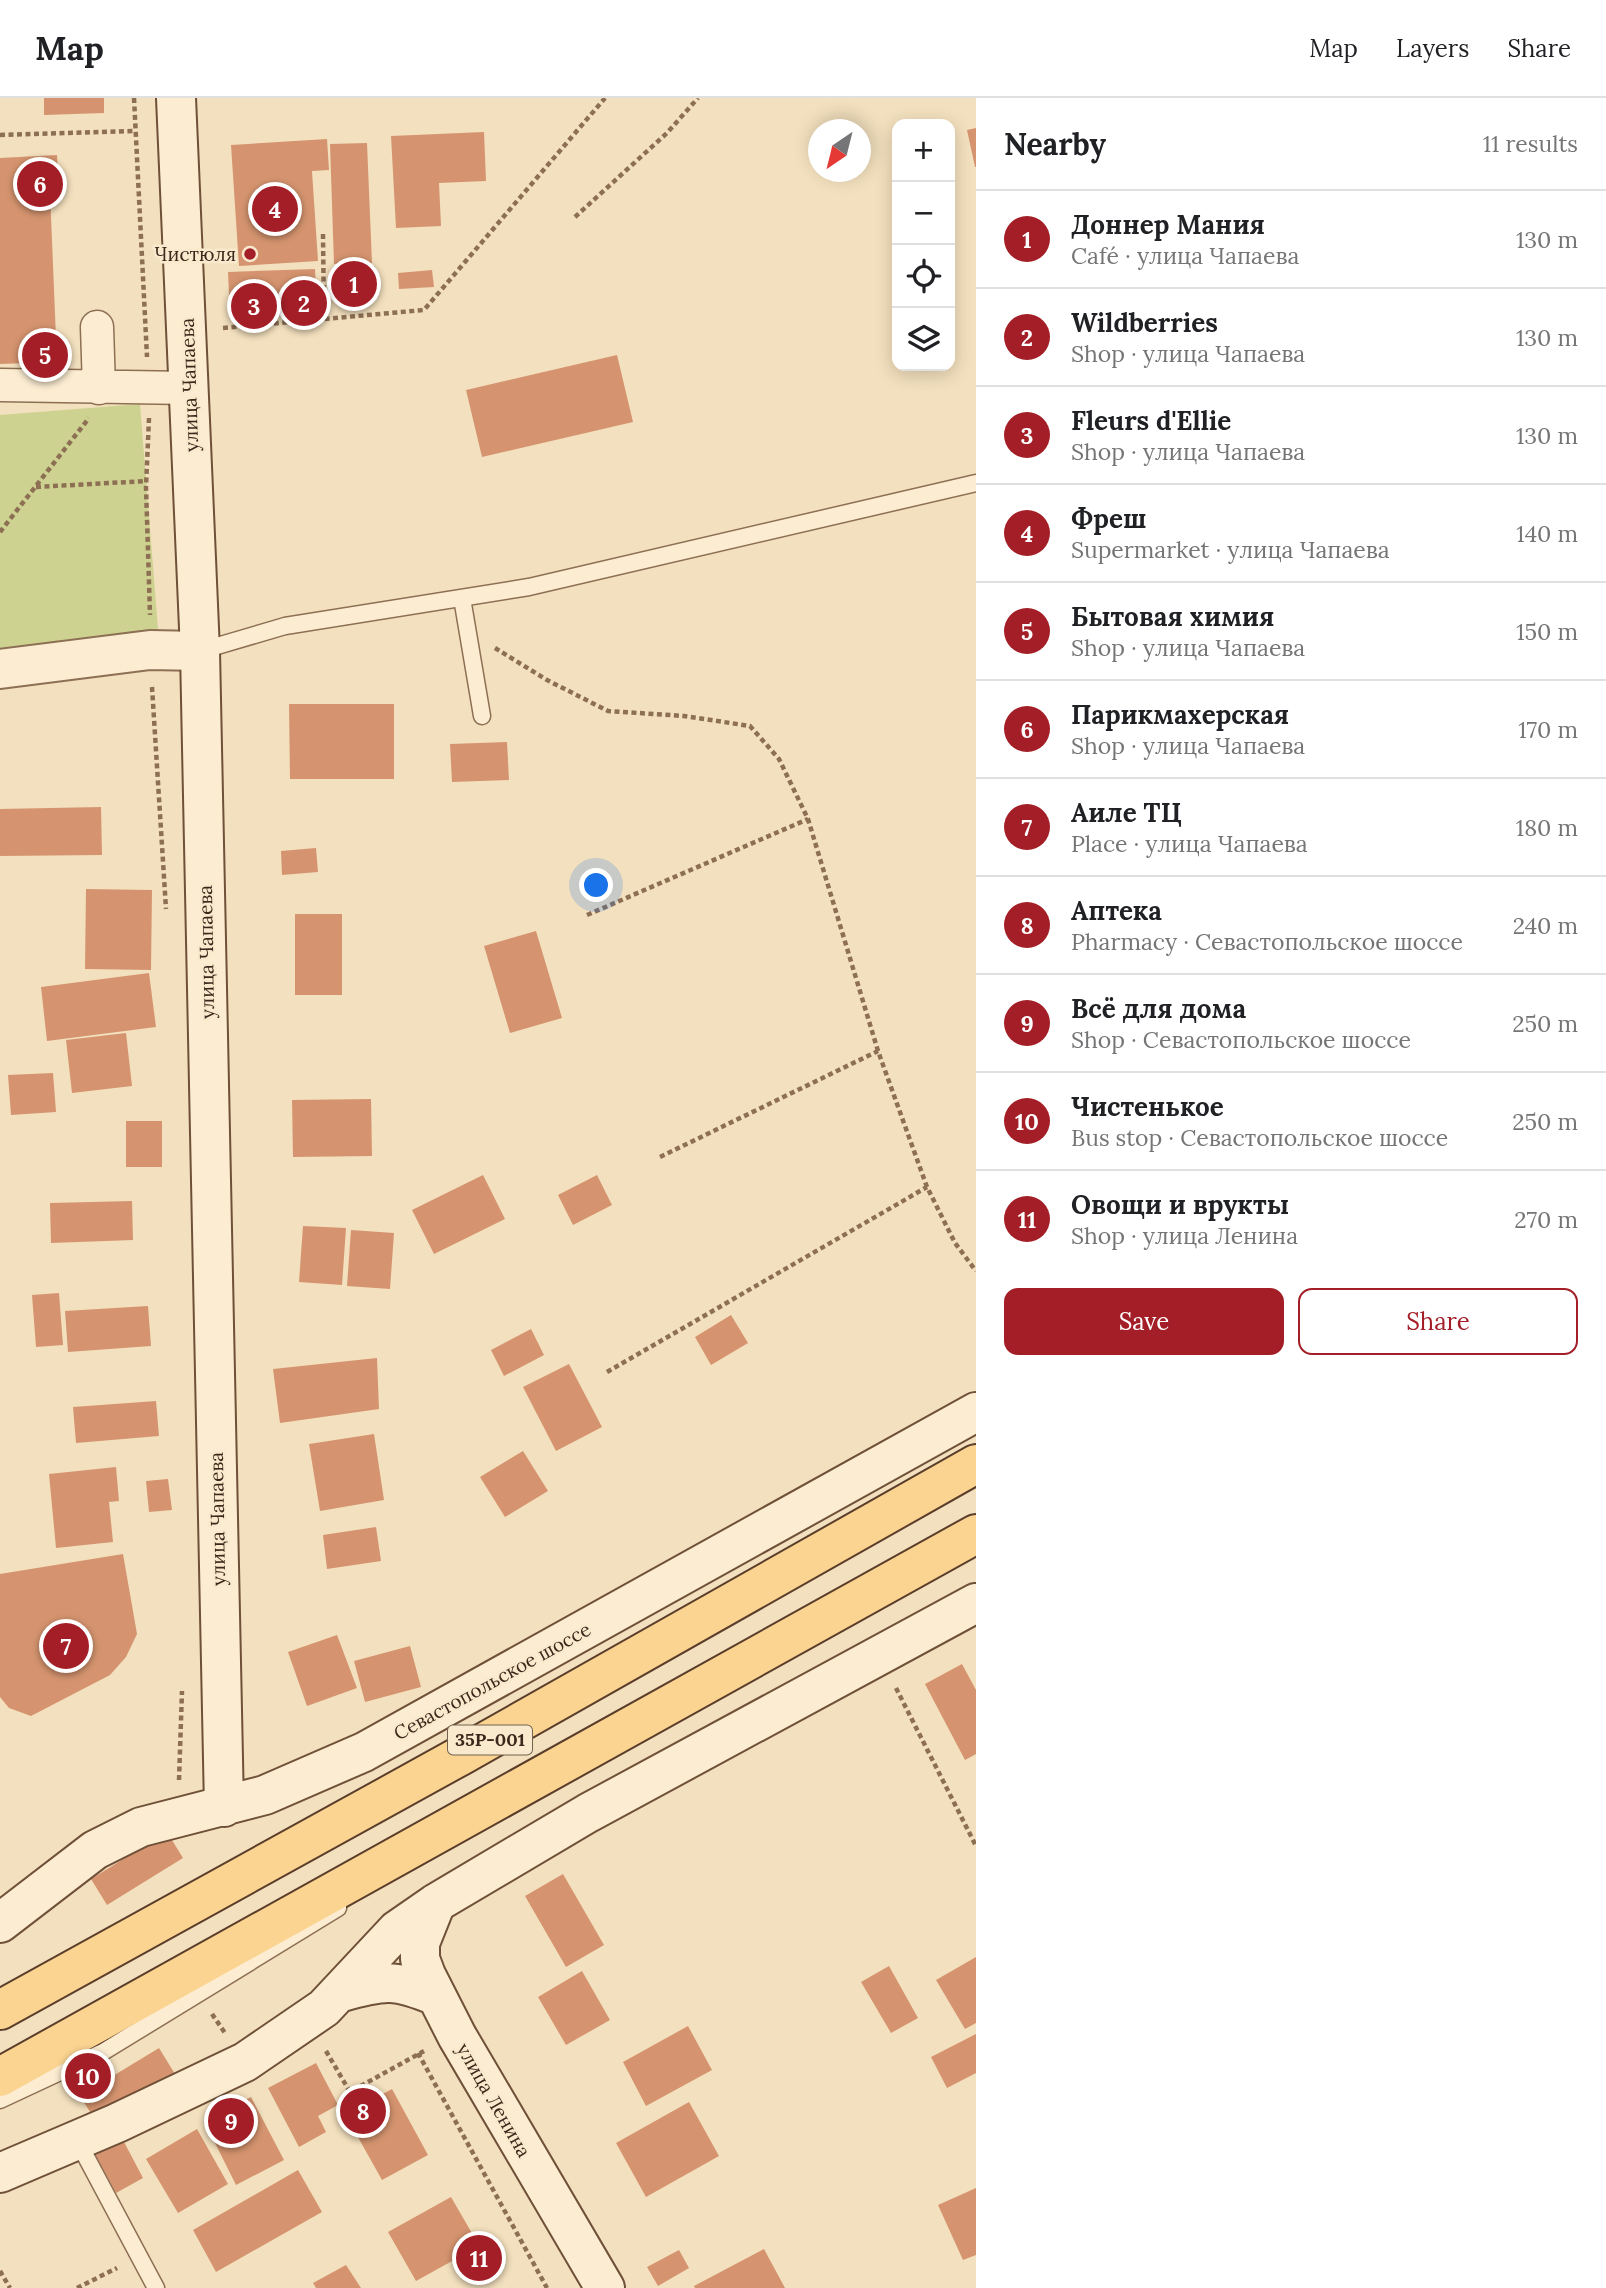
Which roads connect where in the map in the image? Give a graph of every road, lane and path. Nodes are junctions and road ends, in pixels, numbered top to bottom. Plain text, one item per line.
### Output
1 (176, 98) edge
2 (605, 98) edge
3 (698, 98) edge
4 (135, 131) dead end
5 (0, 135) edge
6 (575, 217) dead end
7 (323, 234) dead end
8 (324, 319) junction
9 (97, 327) dead end
10 (214, 329) dead end
11 (159, 334) dead end
12 (145, 335) dead end
13 (0, 385) edge
14 (106, 388) junction
15 (190, 388) junction
16 (147, 481) dead end
17 (976, 483) edge
18 (35, 487) junction
19 (0, 532) edge
20 (462, 598) junction
21 (491, 645) dead end
22 (200, 651) junction
23 (0, 669) edge
24 (482, 716) dead end
25 (808, 819) junction
26 (587, 915) dead end
27 (878, 1051) junction
28 (660, 1157) dead end
29 (927, 1187) junction
30 (976, 1271) edge
31 (607, 1371) dead end
32 (976, 1412) edge
33 (976, 1464) edge
34 (976, 1534) edge
35 (976, 1604) edge
36 (894, 1684) dead end
37 (462, 1755) junction
38 (354, 1796) dead end
39 (220, 1801) junction
40 (497, 1801) junction
41 (976, 1846) edge
42 (247, 1855) dead end
43 (436, 1903) junction
44 (0, 1923) edge
45 (397, 1930) junction
46 (0, 1992) edge
47 (342, 1992) junction
48 (436, 1996) junction
49 (0, 2010) edge
50 (457, 2036) junction
51 (0, 2077) edge
52 (0, 2100) edge
53 (76, 2138) junction
54 (0, 2173) edge
55 (139, 2256) junction
56 (0, 2271) edge
57 (10, 2288) edge
58 (78, 2288) edge
59 (156, 2288) edge
60 (547, 2288) edge
61 (605, 2288) edge

1 - 15 main road, улица Чапаева
2 - 8 path
3 - 6 path
4 - 5 path
7 - 8 path
8 - 10 path
9 - 14 street
11 - 12 path
13 - 14 street
14 - 15 street
14 - 18 path
15 - 22 main road, улица Чапаева
16 - 18 path
17 - 20 lane
18 - 19 path
20 - 22 lane
20 - 24 lane
21 - 25 path
22 - 23 main road
22 - 39 main road, улица Чапаева
25 - 26 path
25 - 27 path
27 - 28 path
27 - 29 path
29 - 30 path
29 - 31 path
32 - 39 main road, Севастопольское шоссе
33 - 37 main road, 35Р-001
34 - 40 main road, 35Р-001
35 - 43 main road
36 - 41 path
37 - 38 lane
37 - 49 main road, 35Р-001
39 - 44 main road, Севастопольское шоссе
40 - 51 main road, 35Р-001
40 - 52 lane
42 - 46 lane
43 - 45 main road
43 - 48 main road, улица Ленина
45 - 47 main road
45 - 48 main road
47 - 48 main road
47 - 53 main road
48 - 50 main road, улица Ленина
50 - 60 path
50 - 61 main road, улица Ленина
53 - 54 main road
53 - 55 lane
55 - 58 path
55 - 59 lane
56 - 57 path

